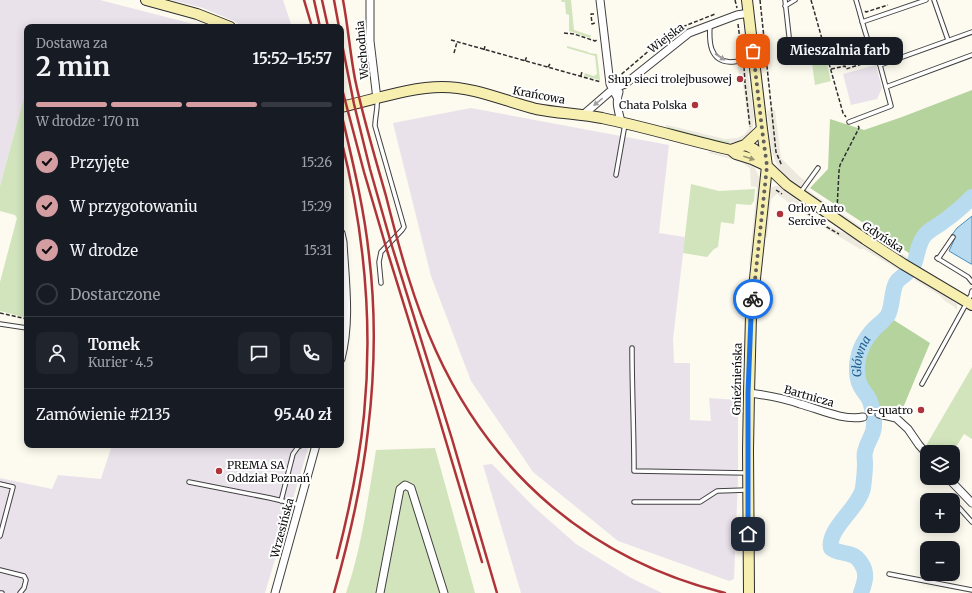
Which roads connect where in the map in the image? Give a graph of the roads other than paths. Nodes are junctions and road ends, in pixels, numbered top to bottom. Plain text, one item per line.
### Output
1 (146, 0) edge
2 (370, 0) edge
3 (600, 0) edge
4 (747, 0) edge
5 (785, 0) edge
6 (795, 0) edge
7 (856, 0) edge
8 (926, 0) edge
9 (934, 0) edge
10 (785, 6) junction
11 (749, 13) junction
12 (862, 22) junction
13 (222, 24) edge
14 (710, 25) junction
15 (972, 32) edge
16 (789, 36) dead end
17 (948, 40) junction
18 (972, 55) edge
19 (754, 59) junction
20 (880, 65) junction
21 (625, 84) junction
22 (886, 87) junction
23 (613, 89) junction
24 (617, 97) junction
25 (377, 98) junction
26 (344, 106) edge
27 (583, 115) junction
28 (849, 122) road end
29 (623, 123) junction
30 (762, 129) junction
31 (745, 144) junction
32 (731, 150) junction
33 (767, 166) junction
34 (818, 168) dead end
35 (616, 175) dead end
36 (800, 194) junction
37 (953, 237) dead end
38 (344, 258) edge
39 (972, 282) edge
40 (381, 283) dead end
41 (972, 291) edge
42 (969, 303) edge
43 (0, 324) edge
44 (24, 328) edge
45 (344, 342) edge
46 (632, 348) dead end
47 (922, 384) dead end
48 (748, 393) junction
49 (879, 414) dead end
50 (863, 417) dead end
51 (920, 446) edge
52 (297, 448) edge
53 (315, 448) edge
54 (748, 473) junction
55 (189, 482) dead end
56 (0, 484) edge
57 (955, 485) edge
58 (748, 490) junction
59 (281, 501) junction
60 (634, 502) dead end
61 (972, 503) edge
62 (300, 505) junction
63 (960, 509) edge
64 (972, 522) edge
65 (0, 536) edge
66 (0, 570) edge
67 (889, 574) dead end
68 (972, 590) edge
69 (20, 593) edge
70 (276, 593) edge
71 (380, 593) edge
72 (444, 593) edge
73 (749, 593) edge

1 - 13 street
2 - 25 street, Wschodnia
3 - 23 street
4 - 11 street
5 - 10 lane
6 - 10 lane
7 - 12 lane
8 - 12 lane
9 - 17 lane
10 - 16 lane
11 - 14 street, Wiejska
11 - 19 street
12 - 20 lane
14 -> 19 lane
14 - 21 street, Wiejska
15 - 17 lane
17 - 20 lane
18 - 22 lane
19 - 30 street
20 - 22 lane
21 - 23 street, Wiejska
21 - 24 street, Wiejska
22 - 28 lane
23 - 24 street
23 -> 27 street, Wiejska
24 - 29 street
25 - 26 street, Krańcowa
25 - 27 street, Krańcowa
25 - 40 lane
27 - 29 street, Krańcowa
29 - 32 street, Krańcowa
29 - 35 lane
30 - 31 street
30 - 33 street
31 - 32 street
31 - 33 street
32 -> 33 street, Krańcowa
33 - 36 street, Gdyńska
33 - 48 street, Gnieźnieńska
34 - 36 lane
36 - 42 street, Gdyńska
37 - 39 lane
38 - 45 street
41 - 42 lane
42 - 47 lane
43 - 44 lane
46 - 54 lane
48 - 50 street, Bartnicza
48 - 54 street, Gnieźnieńska
49 - 51 street
52 - 59 lane
53 - 62 street, Wrzesińska
54 - 58 street, Gnieźnieńska
55 - 59 lane
56 - 65 lane
57 - 61 street
58 - 60 lane
58 - 73 street, Gnieźnieńska
59 - 62 lane
62 - 70 street, Wrzesińska
63 - 64 lane
66 - 69 lane
67 - 68 lane
71 - 72 street

